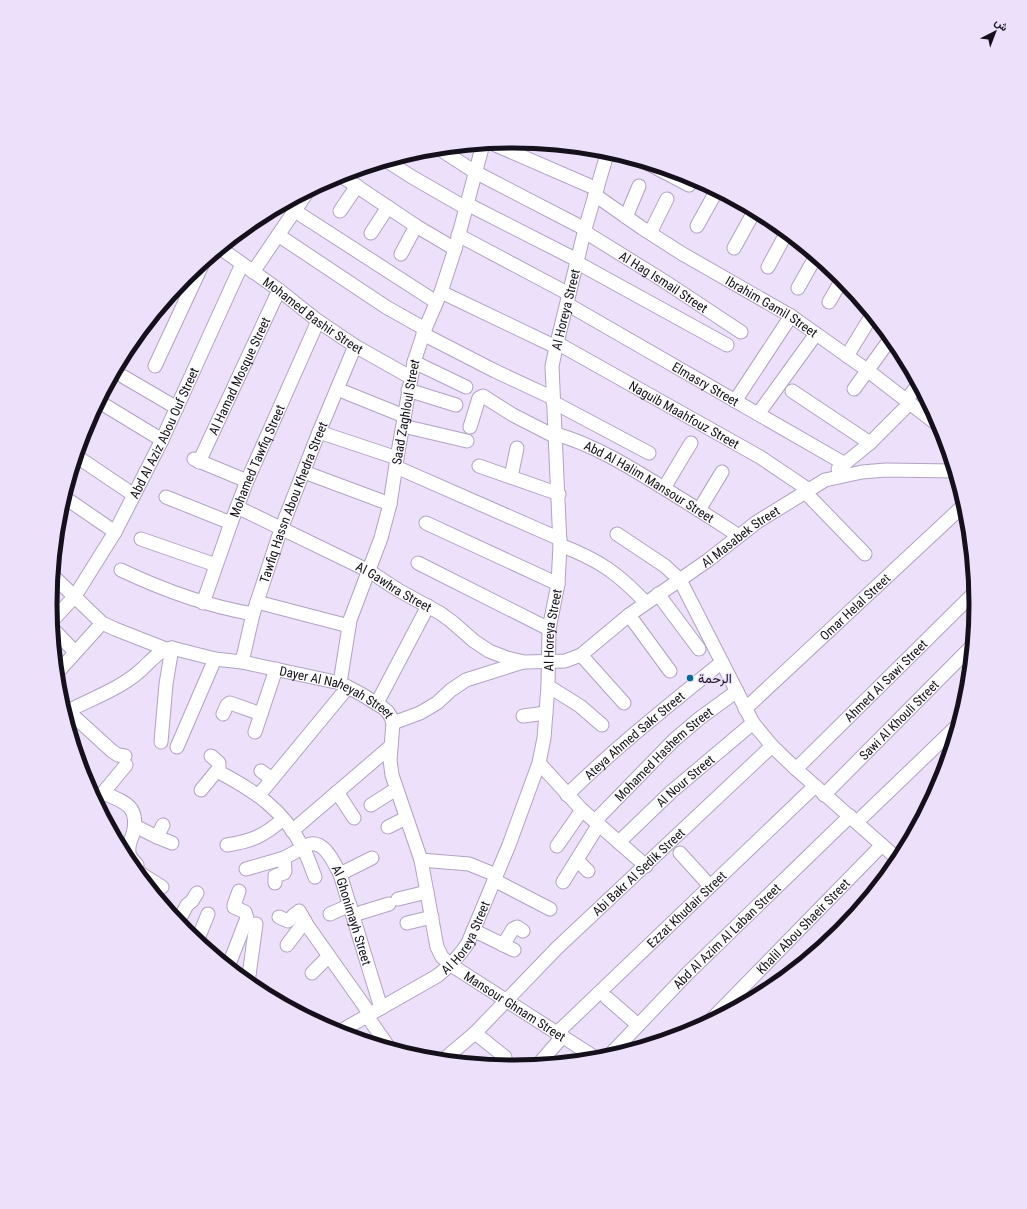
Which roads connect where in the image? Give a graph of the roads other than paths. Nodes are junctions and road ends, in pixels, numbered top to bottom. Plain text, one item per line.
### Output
1 (503, 148) edge
2 (482, 149) edge
3 (446, 153) edge
4 (606, 158) edge
5 (393, 165) edge
6 (475, 172) junction
7 (677, 179) edge
8 (347, 180) edge
9 (689, 185) dead end
10 (357, 186) junction
11 (639, 186) dead end
12 (596, 192) junction
13 (714, 195) edge
14 (667, 199) dead end
15 (301, 201) edge
16 (466, 206) junction
17 (388, 207) junction
18 (294, 211) junction
19 (340, 211) dead end
20 (751, 215) edge
21 (626, 217) junction
22 (416, 226) junction
23 (697, 226) dead end
24 (585, 230) junction
25 (371, 233) dead end
26 (650, 233) junction
27 (278, 236) junction
28 (458, 236) junction
29 (784, 237) edge
30 (734, 248) dead end
31 (455, 249) junction
32 (225, 251) edge
33 (401, 254) dead end
34 (577, 261) junction
35 (813, 261) edge
36 (242, 264) junction
37 (768, 267) dead end
38 (253, 272) junction
39 (197, 277) edge
40 (839, 285) edge
41 (798, 288) dead end
42 (279, 290) junction
43 (438, 297) junction
44 (568, 299) junction
45 (829, 302) dead end
46 (791, 316) junction
47 (870, 319) edge
48 (318, 321) junction
49 (424, 332) junction
50 (741, 332) dead end
51 (816, 334) junction
52 (887, 343) edge
53 (556, 345) junction
54 (727, 345) dead end
55 (355, 346) junction
56 (848, 356) junction
57 (414, 362) junction
58 (155, 366) dead end
59 (867, 370) junction
60 (124, 377) dead end
61 (410, 377) junction
62 (466, 387) dead end
63 (337, 389) junction
64 (854, 389) dead end
65 (916, 389) edge
66 (408, 390) junction
67 (792, 391) dead end
68 (553, 400) junction
69 (735, 401) junction
70 (908, 402) junction
71 (456, 404) dead end
72 (106, 406) dead end
73 (177, 408) junction
74 (758, 414) junction
75 (930, 419) edge
76 (404, 421) junction
77 (470, 427) dead end
78 (319, 432) junction
79 (556, 435) junction
80 (162, 440) junction
81 (467, 441) dead end
82 (691, 443) dead end
83 (870, 443) junction
84 (517, 448) dead end
85 (649, 453) dead end
86 (81, 459) edge
87 (396, 463) junction
88 (845, 464) junction
89 (480, 466) dead end
90 (950, 471) edge
91 (304, 472) junction
92 (722, 472) dead end
93 (511, 477) junction
94 (825, 480) junction
95 (247, 482) junction
96 (664, 488) junction
97 (807, 491) junction
98 (559, 494) junction
99 (134, 495) junction
100 (166, 497) dead end
101 (69, 501) edge
102 (390, 504) junction
103 (237, 507) junction
104 (960, 509) edge
105 (699, 510) junction
106 (426, 523) dead end
107 (231, 524) junction
108 (282, 529) junction
109 (115, 532) junction
110 (617, 534) dead end
111 (739, 536) junction
112 (141, 539) dead end
113 (560, 542) junction
114 (865, 554) dead end
115 (418, 563) dead end
116 (216, 565) junction
117 (121, 570) dead end
118 (369, 571) junction
119 (58, 580) edge
120 (680, 580) junction
121 (558, 584) junction
122 (658, 594) junction
123 (75, 596) junction
124 (970, 597) edge
125 (203, 603) junction
126 (646, 603) junction
127 (428, 606) junction
128 (255, 608) junction
129 (57, 615) edge
130 (629, 615) junction
131 (102, 623) junction
132 (349, 626) junction
133 (549, 629) junction
134 (58, 634) edge
135 (169, 649) junction
136 (698, 649) dead end
137 (967, 651) edge
138 (75, 652) junction
139 (581, 655) junction
140 (215, 659) junction
141 (242, 662) junction
142 (524, 662) junction
143 (548, 662) junction
144 (722, 662) junction
145 (62, 668) edge
146 (276, 669) junction
147 (670, 671) dead end
148 (344, 685) junction
149 (548, 686) junction
150 (737, 691) junction
151 (377, 703) junction
152 (624, 703) dead end
153 (745, 709) junction
154 (70, 710) edge
155 (546, 713) junction
156 (223, 714) dead end
157 (261, 714) junction
158 (523, 716) dead end
159 (71, 717) edge
160 (393, 723) junction
161 (752, 723) junction
162 (602, 725) dead end
163 (952, 730) edge
164 (255, 732) dead end
165 (161, 742) dead end
166 (391, 746) junction
167 (772, 746) junction
168 (177, 747) dead end
169 (212, 756) dead end
170 (539, 763) junction
171 (796, 769) junction
172 (218, 771) junction
173 (261, 771) dead end
174 (272, 780) junction
175 (396, 789) junction
176 (202, 790) dead end
177 (820, 790) junction
178 (337, 792) junction
179 (259, 795) junction
180 (567, 795) junction
181 (100, 797) edge
182 (101, 800) edge
183 (370, 805) dead end
184 (582, 810) junction
185 (354, 818) dead end
186 (406, 818) junction
187 (283, 819) junction
188 (853, 819) junction
189 (597, 823) junction
190 (164, 825) dead end
191 (135, 826) junction
192 (388, 827) dead end
193 (292, 831) junction
194 (157, 837) junction
195 (619, 842) junction
196 (172, 843) dead end
197 (227, 845) dead end
198 (882, 845) junction
199 (557, 846) dead end
200 (303, 848) junction
201 (129, 850) edge
202 (680, 853) dead end
203 (894, 856) edge
204 (284, 858) junction
205 (372, 858) dead end
206 (421, 860) junction
207 (577, 860) junction
208 (646, 866) junction
209 (246, 869) dead end
210 (588, 870) dead end
211 (340, 874) junction
212 (315, 876) dead end
213 (495, 877) junction
214 (149, 879) edge
215 (563, 882) dead end
216 (275, 883) dead end
217 (710, 886) junction
218 (162, 887) dead end
219 (239, 891) dead end
220 (427, 892) junction
221 (197, 893) dead end
222 (550, 909) dead end
223 (352, 910) junction
224 (208, 914) dead end
225 (330, 914) dead end
226 (180, 916) edge
227 (302, 916) junction
228 (279, 917) dead end
229 (432, 918) junction
230 (407, 923) dead end
231 (256, 924) dead end
232 (473, 930) junction
233 (523, 931) dead end
234 (199, 935) edge
235 (287, 945) dead end
236 (329, 956) junction
237 (230, 962) edge
238 (451, 966) junction
239 (312, 973) dead end
240 (249, 976) edge
241 (608, 998) dead end
242 (507, 1000) junction
243 (719, 1012) edge
244 (373, 1013) junction
245 (638, 1025) junction
246 (345, 1028) edge
247 (475, 1033) junction
248 (560, 1034) junction
249 (385, 1042) edge
250 (615, 1049) edge
251 (590, 1054) edge
252 (448, 1056) edge
253 (505, 1057) dead end
254 (541, 1060) edge

1 - 12 street, Ibrahim Gamil Street
2 - 6 street, Saad Zaghloul Street
3 - 6 street, Al Hag Ismail Street
4 - 12 street, Al Horeya Street
5 - 16 street
6 - 16 street, Saad Zaghloul Street
6 - 24 street, Al Hag Ismail Street
7 - 9 street
8 - 10 street
10 - 17 street
10 - 19 street
11 - 21 street
12 - 21 street, Ibrahim Gamil Street
12 - 24 street, Al Horeya Street
13 - 23 street
14 - 26 street
15 - 18 street
16 - 28 street, Saad Zaghloul Street
16 - 34 street
17 - 22 street
17 - 25 street
18 - 27 street
18 - 43 street, Naguib Maahfouz Street
20 - 30 street
21 - 26 street, Ibrahim Gamil Street
22 - 31 street
22 - 33 street
24 - 34 street, Al Horeya Street
24 - 50 street, Al Hag Ismail Street
26 - 46 street, Ibrahim Gamil Street
27 - 38 street
27 - 49 street
28 - 31 street, Saad Zaghloul Street
28 - 44 street, Elmasry Street
29 - 37 street
31 - 43 street, Saad Zaghloul Street
32 - 36 street, Mohamed Bashir Street
34 - 44 street, Al Horeya Street
34 - 54 street
35 - 41 street
36 - 38 street, Mohamed Bashir Street
36 - 73 street, Abd Al Aziz Abou Ouf Street
38 - 42 street, Mohamed Bashir Street
39 - 58 street
40 - 45 street
42 - 48 street, Mohamed Bashir Street
42 - 95 street, Al Hamad Mosque Street
43 - 49 street, Saad Zaghloul Street
43 - 53 street, Naguib Maahfouz Street
44 - 53 street, Al Horeya Street
44 - 69 street, Elmasry Street
46 - 51 street, Ibrahim Gamil Street
46 - 69 street
47 - 56 street
48 - 55 street, Mohamed Bashir Street
48 - 95 street, Mohamed Tawfiq Street
49 - 57 street, Saad Zaghloul Street
49 - 68 street
51 - 56 street, Ibrahim Gamil Street
51 - 74 street
52 - 59 street
53 - 68 street, Al Horeya Street
53 - 97 street, Naguib Maahfouz Street
55 - 61 street, Mohamed Bashir Street
55 - 63 street, Tawfiq Hassn Abou Khedra Street
56 - 59 street, Ibrahim Gamil Street
57 - 61 street, Saad Zaghloul Street
57 - 62 street
59 - 64 street
59 - 70 street, Ibrahim Gamil Street
60 - 73 street
61 - 66 street, Saad Zaghloul Street
63 - 76 street
63 - 78 street, Tawfiq Hassn Abou Khedra Street
65 - 70 street
66 - 71 street
66 - 76 street, Saad Zaghloul Street
67 - 83 street
68 - 79 street, Al Horeya Street
68 - 85 street
69 - 74 street, Elmasry Street
70 - 75 street, Ibrahim Gamil Street
70 - 83 street
72 - 80 street
73 - 80 street, Abd Al Aziz Abou Ouf Street
74 - 88 street, Elmasry Street
76 - 81 street
76 - 87 street, Saad Zaghloul Street
77 - 79 street, Abd Al Halim Mansour Street
78 - 87 street
78 - 91 street, Tawfiq Hassn Abou Khedra Street
79 - 96 street, Abd Al Halim Mansour Street
79 - 98 street, Al Horeya Street
80 - 99 street, Abd Al Aziz Abou Ouf Street
82 - 96 street
83 - 88 street
84 - 93 street
86 - 99 street
87 - 102 street, Saad Zaghloul Street
87 - 113 street
88 - 94 street
89 - 93 street
90 - 94 street, Al Masabek Street
91 - 102 street
91 - 108 street, Tawfiq Hassn Abou Khedra Street
92 - 105 street
93 - 98 street
94 - 97 street, Al Masabek Street
95 - 103 street, Mohamed Tawfiq Street
96 - 105 street, Abd Al Halim Mansour Street
97 - 111 street, Al Masabek Street
97 - 114 street, Naguib Maahfouz Street
98 - 113 street, Al Horeya Street
99 - 109 street, Abd Al Aziz Abou Ouf Street
100 - 107 street
101 - 109 street
102 - 118 street, Saad Zaghloul Street
103 - 107 street, Mohamed Tawfiq Street
103 - 108 street, Al Gawhra Street
104 - 153 street, Omar Helal Street
105 - 111 street, Abd Al Halim Mansour Street
106 - 121 street
107 - 116 street, Mohamed Tawfiq Street
108 - 118 street, Al Gawhra Street
108 - 128 street, Tawfiq Hassn Abou Khedra Street
109 - 123 street, Abd Al Aziz Abou Ouf Street
110 - 120 street
111 - 120 street, Al Masabek Street
112 - 116 street
113 - 121 street, Al Horeya Street
113 - 126 street
115 - 133 street
116 - 125 street, Mohamed Tawfiq Street
117 - 125 street
118 - 127 street, Al Gawhra Street
118 - 132 street, Saad Zaghloul Street
119 - 123 street, Dayer Al Naheyah Street
120 - 122 street, Al Masabek Street
120 - 144 street
121 - 133 street, Al Horeya Street
122 - 126 street, Al Masabek Street
122 - 136 street
123 - 129 street, Abd Al Aziz Abou Ouf Street
123 - 131 street, Dayer Al Naheyah Street
124 - 171 street, Ahmed Al Sawi Street
125 - 128 street
126 - 130 street, Al Masabek Street
127 - 142 street, Al Gawhra Street
127 - 151 street
128 - 132 street
128 - 141 street, Tawfiq Hassn Abou Khedra Street
130 - 139 street, Al Masabek Street
130 - 147 street
131 - 135 street, Dayer Al Naheyah Street
131 - 138 street
132 - 148 street, Saad Zaghloul Street
133 - 143 street, Al Horeya Street
134 - 138 street
135 - 140 street, Dayer Al Naheyah Street
135 - 154 street
135 - 165 street
137 - 177 street, Sawi Al Khouli Street
138 - 145 street
139 - 143 street, Al Masabek Street
139 - 152 street
140 - 141 street, Dayer Al Naheyah Street
140 - 168 street
141 - 146 street, Dayer Al Naheyah Street
142 - 143 street, Al Gawhra Street
142 - 160 street
143 - 149 street, Al Horeya Street
144 - 150 street
144 - 180 street, Ateya Ahmed Sakr Street
146 - 148 street, Dayer Al Naheyah Street
146 - 157 street
148 - 151 street, Dayer Al Naheyah Street
148 - 174 street
149 - 155 street, Al Horeya Street
149 - 162 street
150 - 153 street
150 - 189 street, Mohamed Hashem Street
151 - 160 street, Dayer Al Naheyah Street
153 - 161 street
155 - 158 street
155 - 170 street, Al Horeya Street
156 - 157 street
157 - 164 street
159 - 181 street
160 - 166 street, Dayer Al Naheyah Street
161 - 167 street
161 - 195 street, Al Nour Street
163 - 188 street, Abd Al Azim Al Laban Street
166 - 175 street, Dayer Al Naheyah Street
166 - 178 street
167 - 171 street
167 - 208 street, Abi Bakr Al Sedik Street
169 - 172 street
170 - 180 street
170 - 213 street, Al Horeya Street
171 - 177 street
172 - 176 street
172 - 179 street, Al Ghonimayh Street
173 - 174 street
174 - 179 street
175 - 183 street
175 - 186 street, Dayer Al Naheyah Street
177 - 188 street
177 - 217 street, Ezzat Khudair Street
178 - 185 street
178 - 193 street
179 - 187 street, Al Ghonimayh Street
180 - 184 street
182 - 191 street
184 - 189 street
184 - 199 street
186 - 192 street
186 - 206 street, Dayer Al Naheyah Street
187 - 193 street, Al Ghonimayh Street
187 - 197 street
188 - 198 street
188 - 245 street, Abd Al Azim Al Laban Street
189 - 195 street
189 - 207 street, Mohamed Hashem Street
190 - 194 street
191 - 194 street
191 - 201 street
193 - 200 street, Al Ghonimayh Street
194 - 196 street
195 - 208 street
198 - 203 street
198 - 243 street, Khalil Abou Shaeir Street
200 - 204 street
200 - 211 street, Al Ghonimayh Street
200 - 212 street, Al Ghonimayh Street
202 - 217 street
204 - 209 street
204 - 216 street
205 - 211 street
206 - 213 street
206 - 220 street, Dayer Al Naheyah Street
207 - 210 street
207 - 215 street, Mohamed Hashem Street
208 - 242 street, Abi Bakr Al Sedik Street
211 - 223 street, Al Ghonimayh Street
213 - 222 street
213 - 232 street, Al Horeya Street
214 - 218 street
217 - 248 street, Ezzat Khudair Street
219 - 237 street
220 - 223 street
220 - 229 street, Dayer Al Naheyah Street
221 - 226 street
223 - 225 street
223 - 244 street, Al Ghonimayh Street
224 - 234 street
227 - 228 street
227 - 235 street
227 - 236 street
229 - 230 street
229 - 238 street, Dayer Al Naheyah Street
231 - 240 street
232 - 233 street
232 - 238 street, Al Horeya Street
236 - 239 street
236 - 244 street
238 - 242 street, Mansour Ghnam Street
238 - 244 street, Al Horeya Street
241 - 245 street
242 - 247 street, Abi Bakr Al Sedik Street
242 - 248 street, Mansour Ghnam Street
244 - 246 street, Al Horeya Street
244 - 249 street
245 - 250 street, Abd Al Azim Al Laban Street
247 - 252 street, Abi Bakr Al Sedik Street
247 - 253 street
248 - 251 street, Mansour Ghnam Street
248 - 254 street, Ezzat Khudair Street

